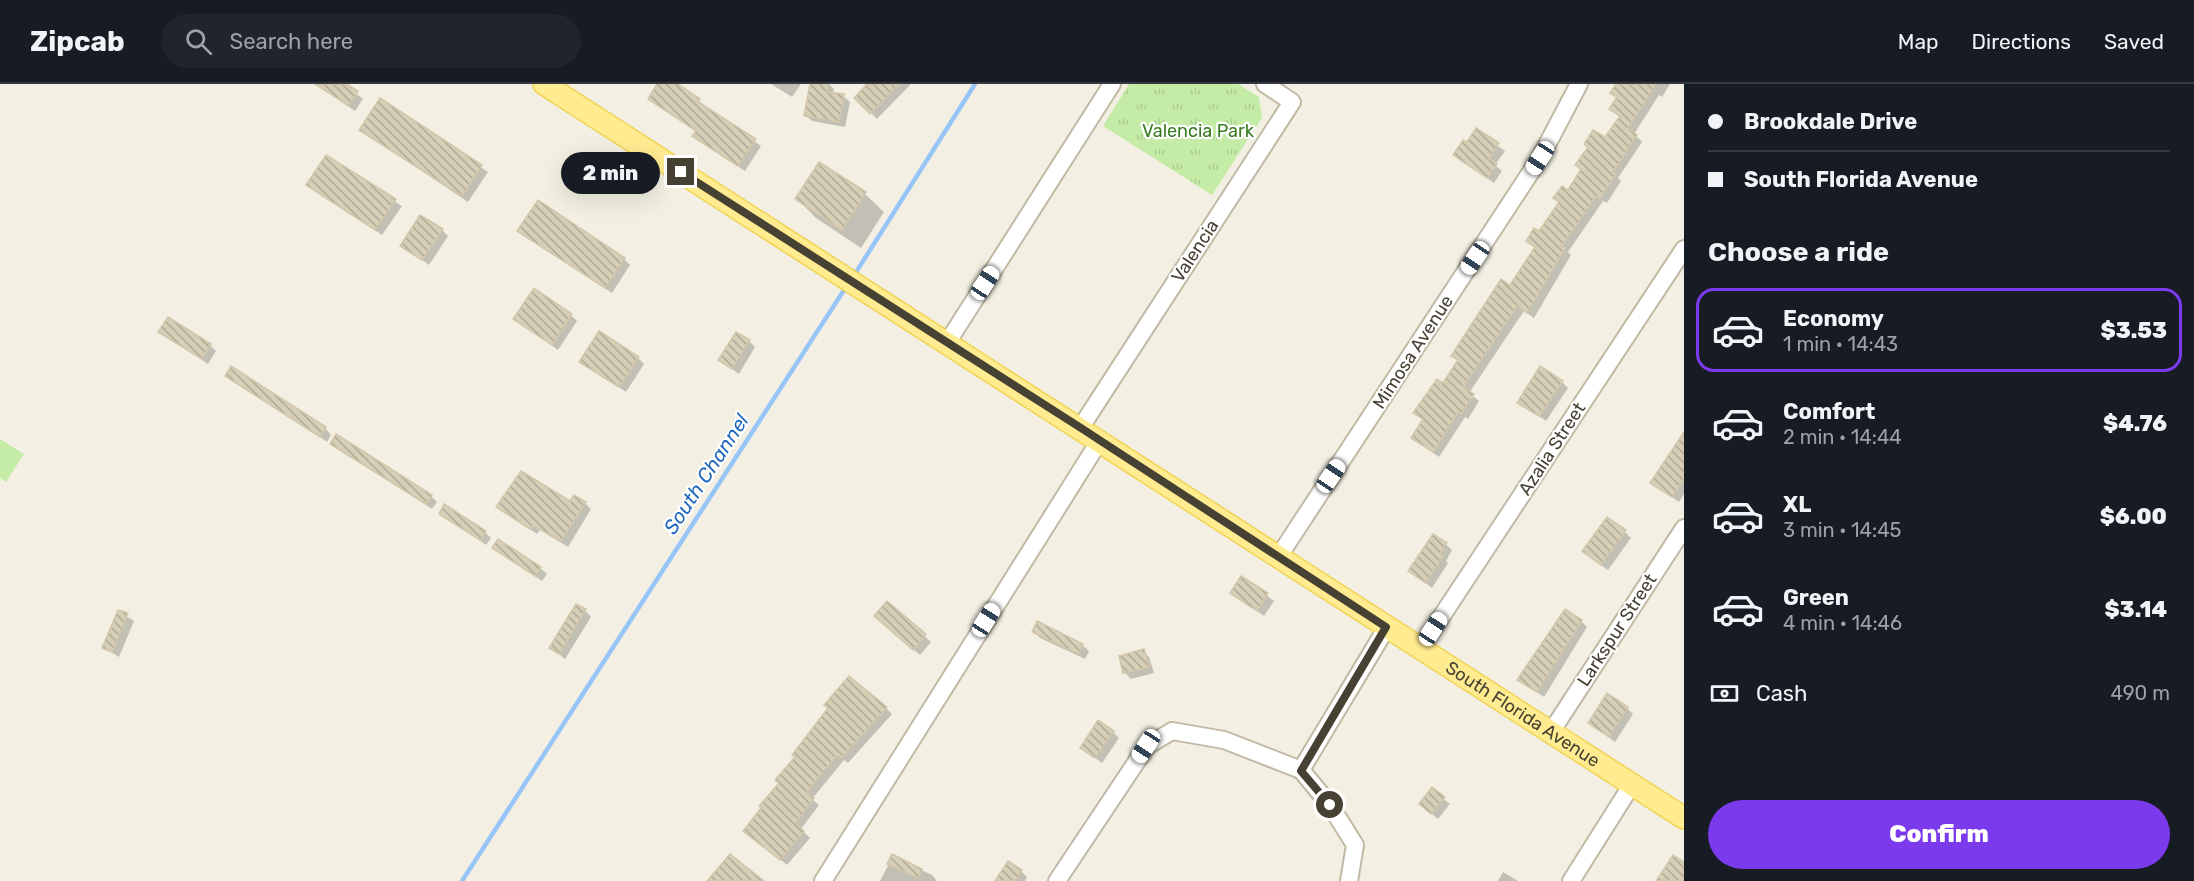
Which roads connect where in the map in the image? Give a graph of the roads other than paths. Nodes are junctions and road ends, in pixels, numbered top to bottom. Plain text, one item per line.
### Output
1 (544, 84) edge
2 (1112, 84) edge
3 (1265, 84) edge
4 (1579, 84) edge
5 (1684, 249) edge
6 (947, 343) junction
7 (1081, 428) junction
8 (1100, 440) junction
9 (1684, 528) edge
10 (1279, 556) junction
11 (1386, 627) junction
12 (1420, 650) junction
13 (1551, 732) junction
14 (1301, 771) junction
15 (1631, 786) junction
16 (1683, 816) edge
17 (1061, 879) edge
18 (823, 881) edge
19 (1349, 881) edge
20 (1571, 881) edge

1 - 6 main road, South Florida Avenue
2 - 6 street
3 - 7 street, Valencia
4 - 10 street, Mimosa Avenue
5 - 12 street, Azalia Street
6 - 7 main road, South Florida Avenue
7 - 8 main road, South Florida Avenue
8 - 10 main road, South Florida Avenue
8 - 18 street
9 - 13 street, Larkspur Street
10 - 11 main road, South Florida Avenue
11 - 12 main road, South Florida Avenue
11 - 14 street
12 - 13 main road, South Florida Avenue
13 - 15 main road, South Florida Avenue
14 - 17 street
14 - 19 street
15 - 16 main road, South Florida Avenue
15 - 20 street

